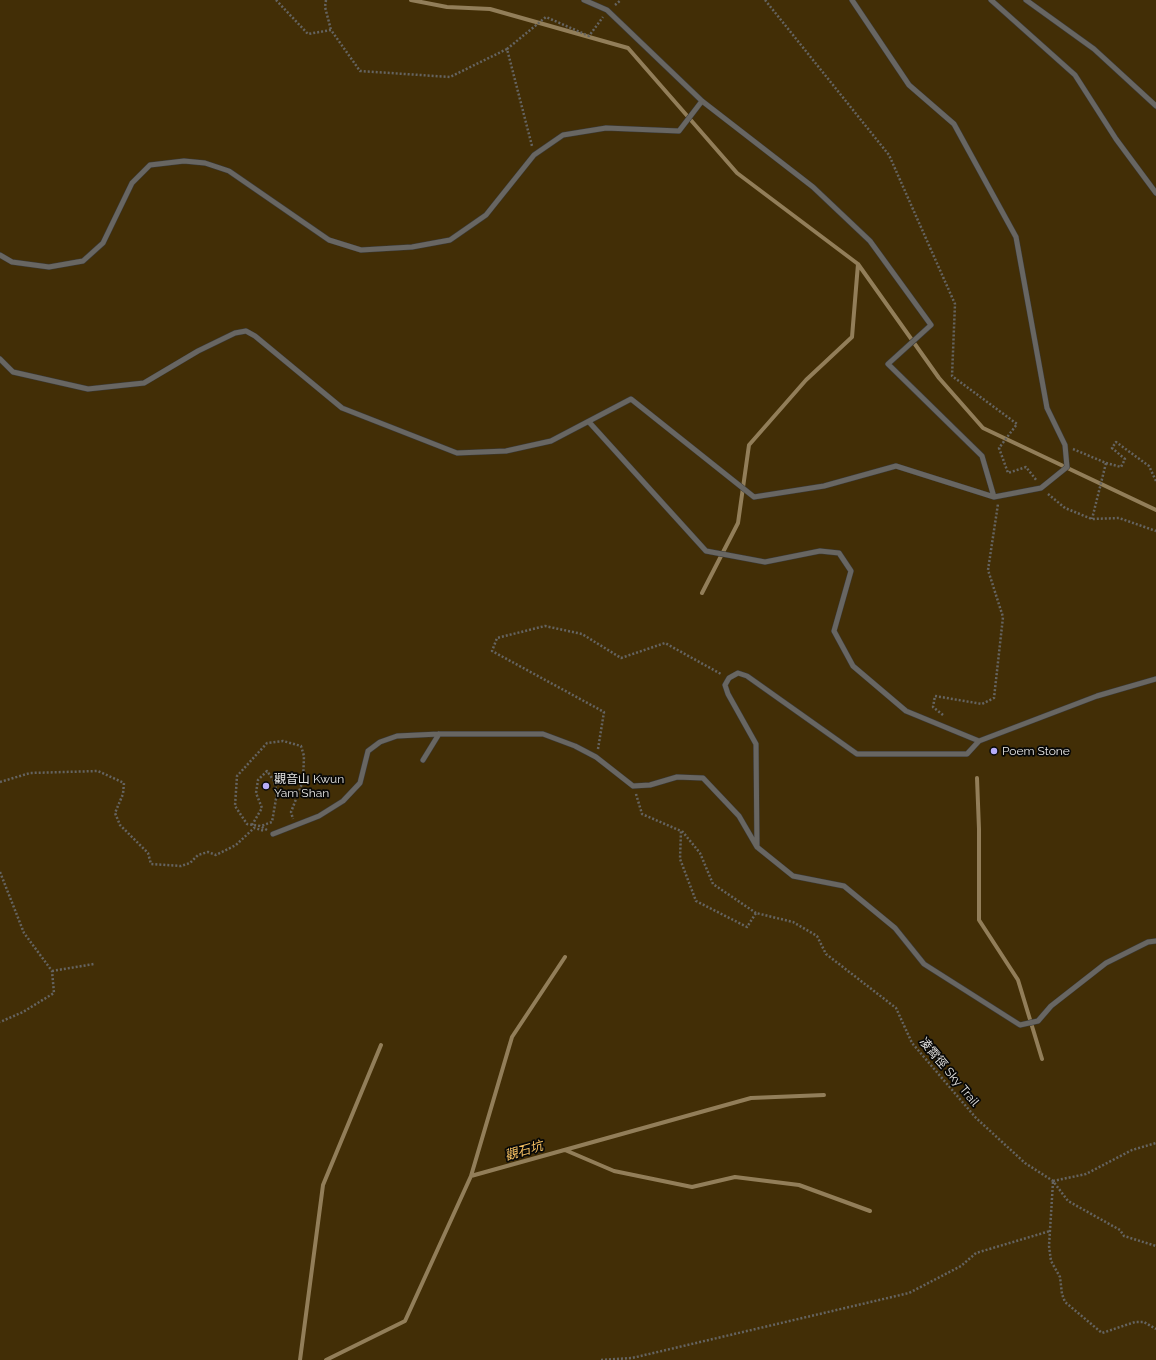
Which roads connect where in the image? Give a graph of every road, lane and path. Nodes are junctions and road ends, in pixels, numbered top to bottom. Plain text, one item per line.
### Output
1 (276, 0) edge
2 (326, 0) edge
3 (584, 0) edge
4 (765, 0) edge
5 (852, 0) edge
6 (991, 0) edge
7 (1026, 0) edge
8 (607, 10) junction
9 (331, 30) junction
10 (507, 49) junction
11 (702, 101) junction
12 (1156, 106) edge
13 (534, 155) junction
14 (1156, 193) edge
15 (0, 255) edge
16 (0, 359) edge
17 (589, 422) junction
18 (1065, 445) junction
19 (1106, 464) junction
20 (1156, 481) edge
21 (1041, 488) junction
22 (996, 497) junction
23 (1092, 519) junction
24 (1156, 531) edge
25 (729, 678) junction
26 (1156, 679) edge
27 (945, 717) dead end
28 (440, 734) junction
29 (979, 741) junction
30 (596, 757) junction
31 (423, 760) dead end
32 (0, 782) edge
33 (633, 786) junction
34 (252, 825) junction
35 (260, 826) junction
36 (295, 827) junction
37 (681, 831) junction
38 (273, 834) junction
39 (757, 848) junction
40 (0, 872) edge
41 (756, 913) junction
42 (1156, 941) edge
43 (94, 964) dead end
44 (52, 971) junction
45 (0, 1022) edge
46 (1156, 1143) edge
47 (1053, 1181) junction
48 (1050, 1231) junction
49 (1156, 1246) edge
50 (1156, 1329) edge
51 (601, 1360) edge

1 - 9 path
2 - 9 path
3 - 8 lane
4 - 21 path
5 - 18 lane
6 - 14 lane
7 - 12 lane
8 - 10 path
8 - 11 lane
9 - 10 path
10 - 13 path
11 - 13 lane
11 - 22 lane
13 - 15 lane
16 - 17 lane
17 - 22 lane
17 - 29 lane
18 - 19 path
18 - 21 lane
19 - 20 path
19 - 23 path
21 - 22 lane
21 - 23 path
22 - 27 path
23 - 24 path
25 - 29 lane
25 - 30 path
25 - 39 lane
26 - 29 lane
28 - 30 lane
28 - 31 lane
28 - 36 lane
30 - 33 lane
32 - 38 path
33 - 37 path
33 - 39 lane
34 - 35 path
34 - 35 path
34 - 36 path
35 - 38 path
36 - 38 lane
37 - 41 path
37 - 41 path
39 - 42 lane
40 - 44 path
41 - 47 path, 凌霄徑 Sky Trail
43 - 44 path
44 - 45 path
46 - 47 path
47 - 48 path
47 - 49 path
48 - 50 path
48 - 51 path

